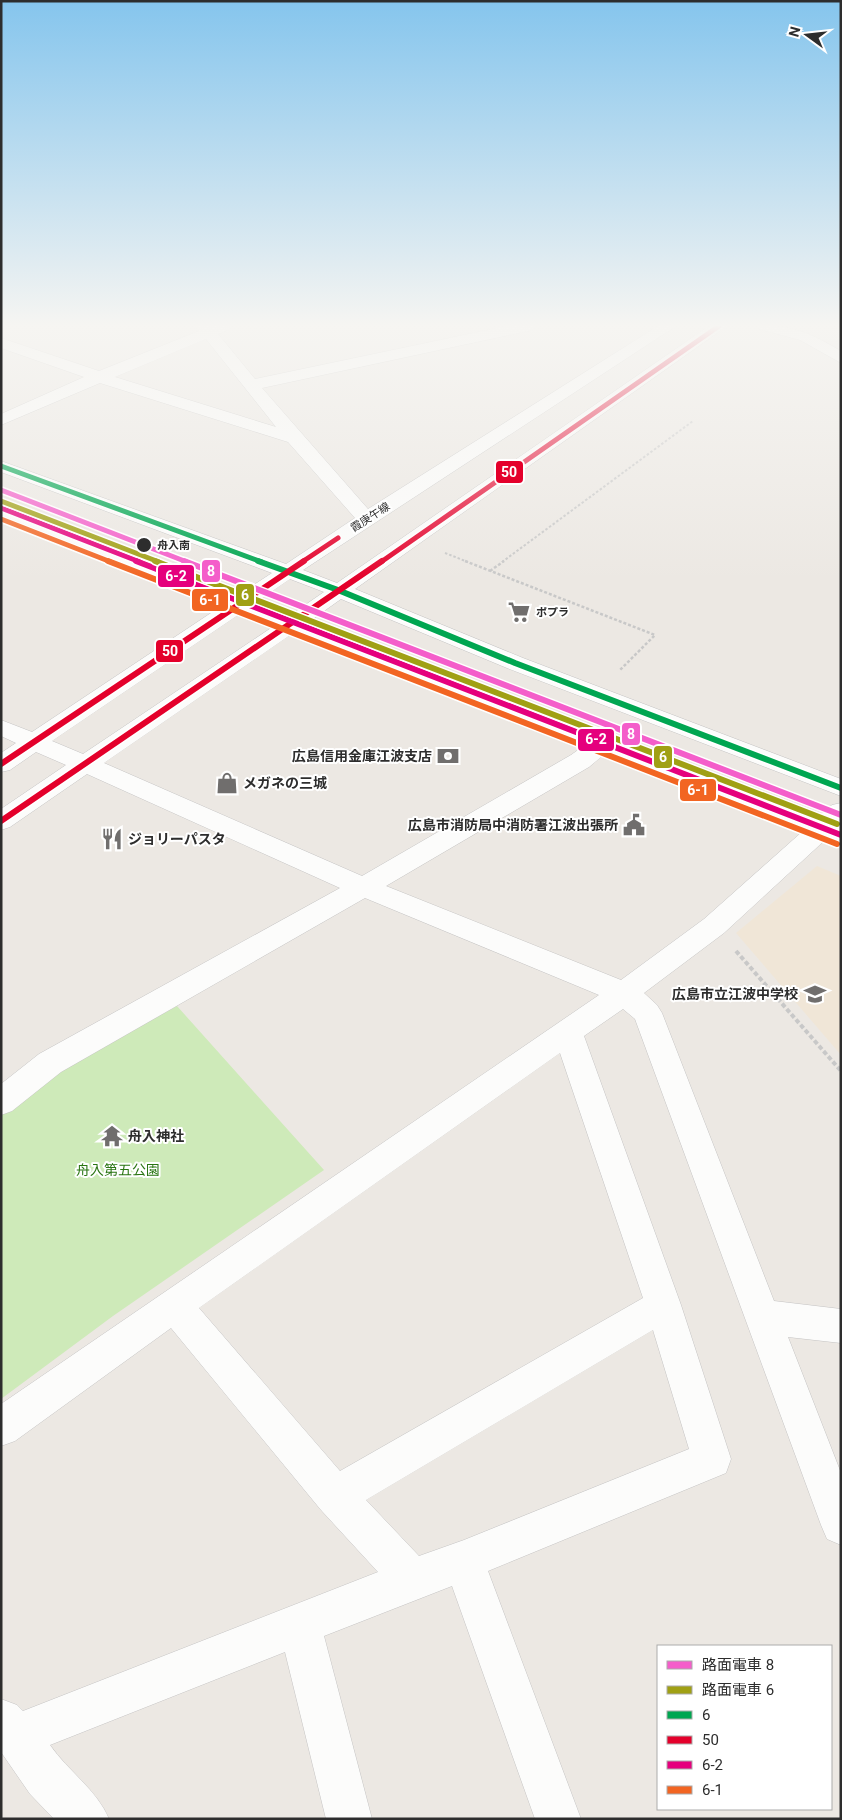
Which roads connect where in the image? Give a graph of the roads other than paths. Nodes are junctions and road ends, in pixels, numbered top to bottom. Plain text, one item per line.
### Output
1 (22, 411) edge
2 (207, 411) edge
3 (273, 411) edge
4 (535, 411) edge
5 (596, 411) edge
6 (1, 420) edge
7 (294, 438) junction
8 (1, 466) edge
9 (1, 508) edge
10 (366, 519) junction
11 (288, 573) junction
12 (338, 590) junction
13 (240, 602) junction
14 (293, 623) junction
15 (1, 727) edge
16 (33, 742) junction
17 (602, 744) junction
18 (1, 764) edge
19 (83, 765) junction
20 (841, 788) edge
21 (1, 821) edge
22 (834, 825) edge
23 (363, 887) junction
24 (624, 993) junction
25 (568, 1032) junction
26 (1, 1102) edge
27 (174, 1305) junction
28 (663, 1305) junction
29 (763, 1317) junction
30 (841, 1326) edge
31 (1, 1428) edge
32 (334, 1496) junction
33 (841, 1524) edge
34 (464, 1562) junction
35 (412, 1580) junction
36 (300, 1625) junction
37 (9, 1729) edge
38 (86, 1819) edge
39 (349, 1819) edge
40 (558, 1819) edge

1 - 6 street
2 - 7 street
3 - 7 street
4 - 10 street, 霞庚午線
5 - 12 street
7 - 10 street
8 - 11 street
9 - 13 street
10 - 11 street, 霞庚午線
11 - 12 street
11 - 13 street, 霞庚午線
12 - 14 street
12 - 20 street
13 - 14 street
13 - 16 street, 霞庚午線
14 - 17 street
14 - 19 street
15 - 16 street
16 - 18 street, 霞庚午線
16 - 19 street
17 - 22 street
17 - 23 street
19 - 21 street
19 - 23 street
22 - 24 street
23 - 24 street
23 - 26 street
24 - 25 street
24 - 29 street
25 - 27 street
25 - 28 street
27 - 31 street
27 - 32 street
28 - 32 street
28 - 34 street
29 - 30 street
29 - 33 street
32 - 35 street
34 - 35 street
34 - 40 street
35 - 36 street
36 - 37 street
36 - 39 street
37 - 38 street

